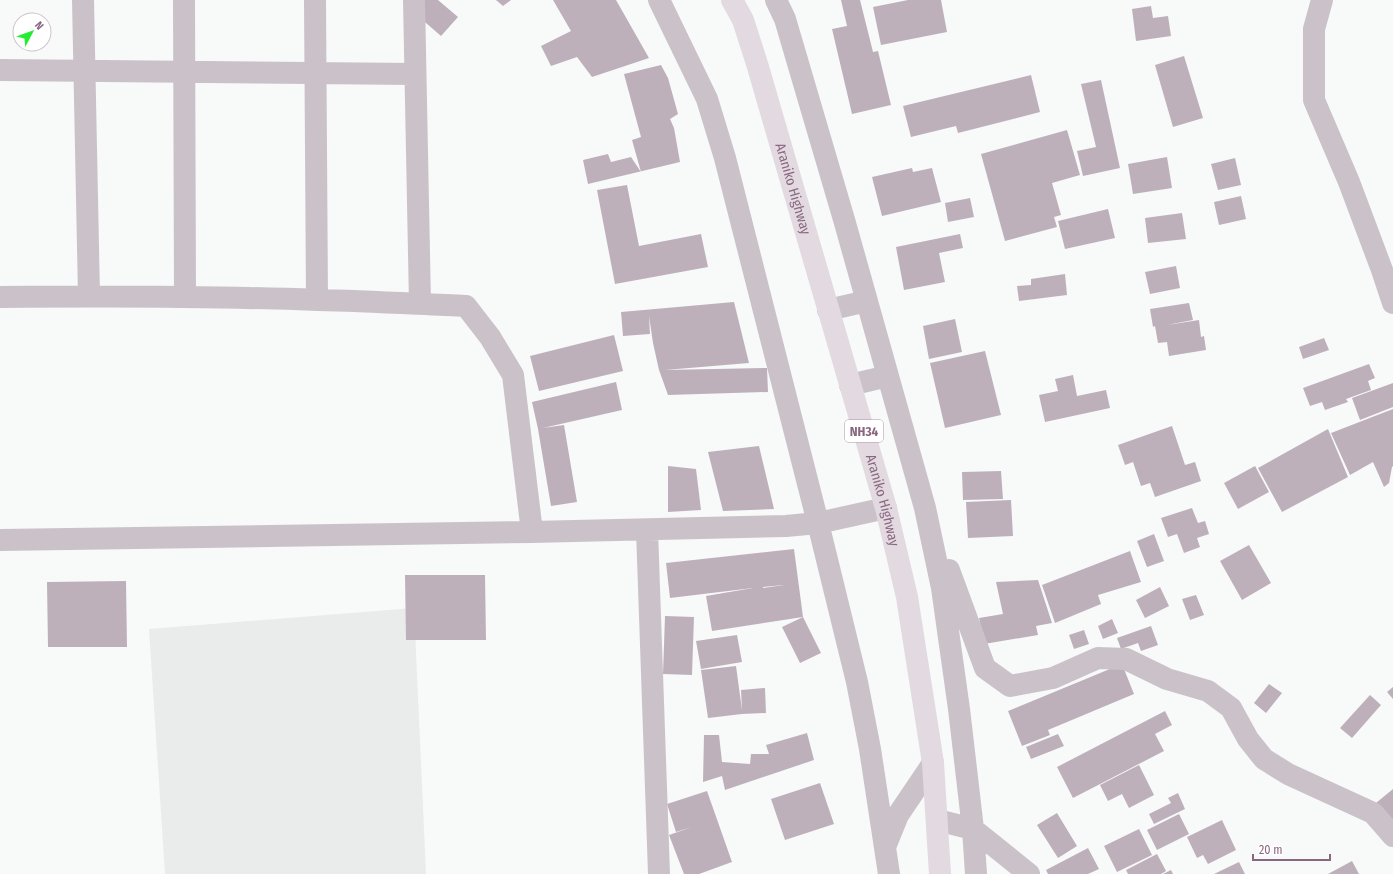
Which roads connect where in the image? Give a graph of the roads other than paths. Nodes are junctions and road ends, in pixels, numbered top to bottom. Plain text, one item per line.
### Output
1 (83, 0) edge
2 (184, 0) edge
3 (315, 0) edge
4 (414, 0) edge
5 (659, 0) edge
6 (732, 0) edge
7 (776, 0) edge
8 (1322, 0) edge
9 (0, 70) edge
10 (84, 71) junction
11 (184, 72) junction
12 (316, 73) junction
13 (415, 74) junction
14 (90, 296) junction
15 (185, 296) junction
16 (0, 297) edge
17 (317, 300) junction
18 (867, 301) junction
19 (1393, 303) edge
20 (420, 304) junction
21 (828, 310) junction
22 (888, 376) junction
23 (850, 385) junction
24 (886, 508) junction
25 (925, 508) junction
26 (818, 523) junction
27 (647, 530) junction
28 (532, 532) junction
29 (0, 540) edge
30 (933, 763) junction
31 (937, 820) junction
32 (973, 829) junction
33 (1393, 836) edge
34 (885, 848) junction
35 (659, 874) edge
36 (888, 874) edge
37 (940, 874) edge
38 (976, 874) edge
39 (1029, 874) edge

1 - 10 street
2 - 11 street
3 - 12 street
4 - 13 street
5 - 26 street
6 - 21 highway, Araniko Highway / NH34
7 - 18 street
8 - 19 street
9 - 10 street
10 - 11 street
10 - 14 street
11 - 12 street
11 - 15 street
12 - 13 street
12 - 17 street
13 - 20 street
14 - 15 street
14 - 16 street
15 - 17 street
17 - 20 street
18 - 21 street
18 - 22 street
20 - 28 street
21 - 23 highway, Araniko Highway / NH34
22 - 23 street
22 - 25 street
23 - 24 highway, Araniko Highway / NH34
24 - 26 street
24 - 30 highway, Araniko Highway / NH34
25 - 32 street
25 - 33 street
26 - 27 street
26 - 34 street
27 - 28 street
27 - 35 street
28 - 29 street
30 - 31 highway, Araniko Highway / NH34
30 - 34 street
31 - 32 street
31 - 37 highway, Araniko Highway / NH34
32 - 38 street
32 - 39 street
34 - 36 street

